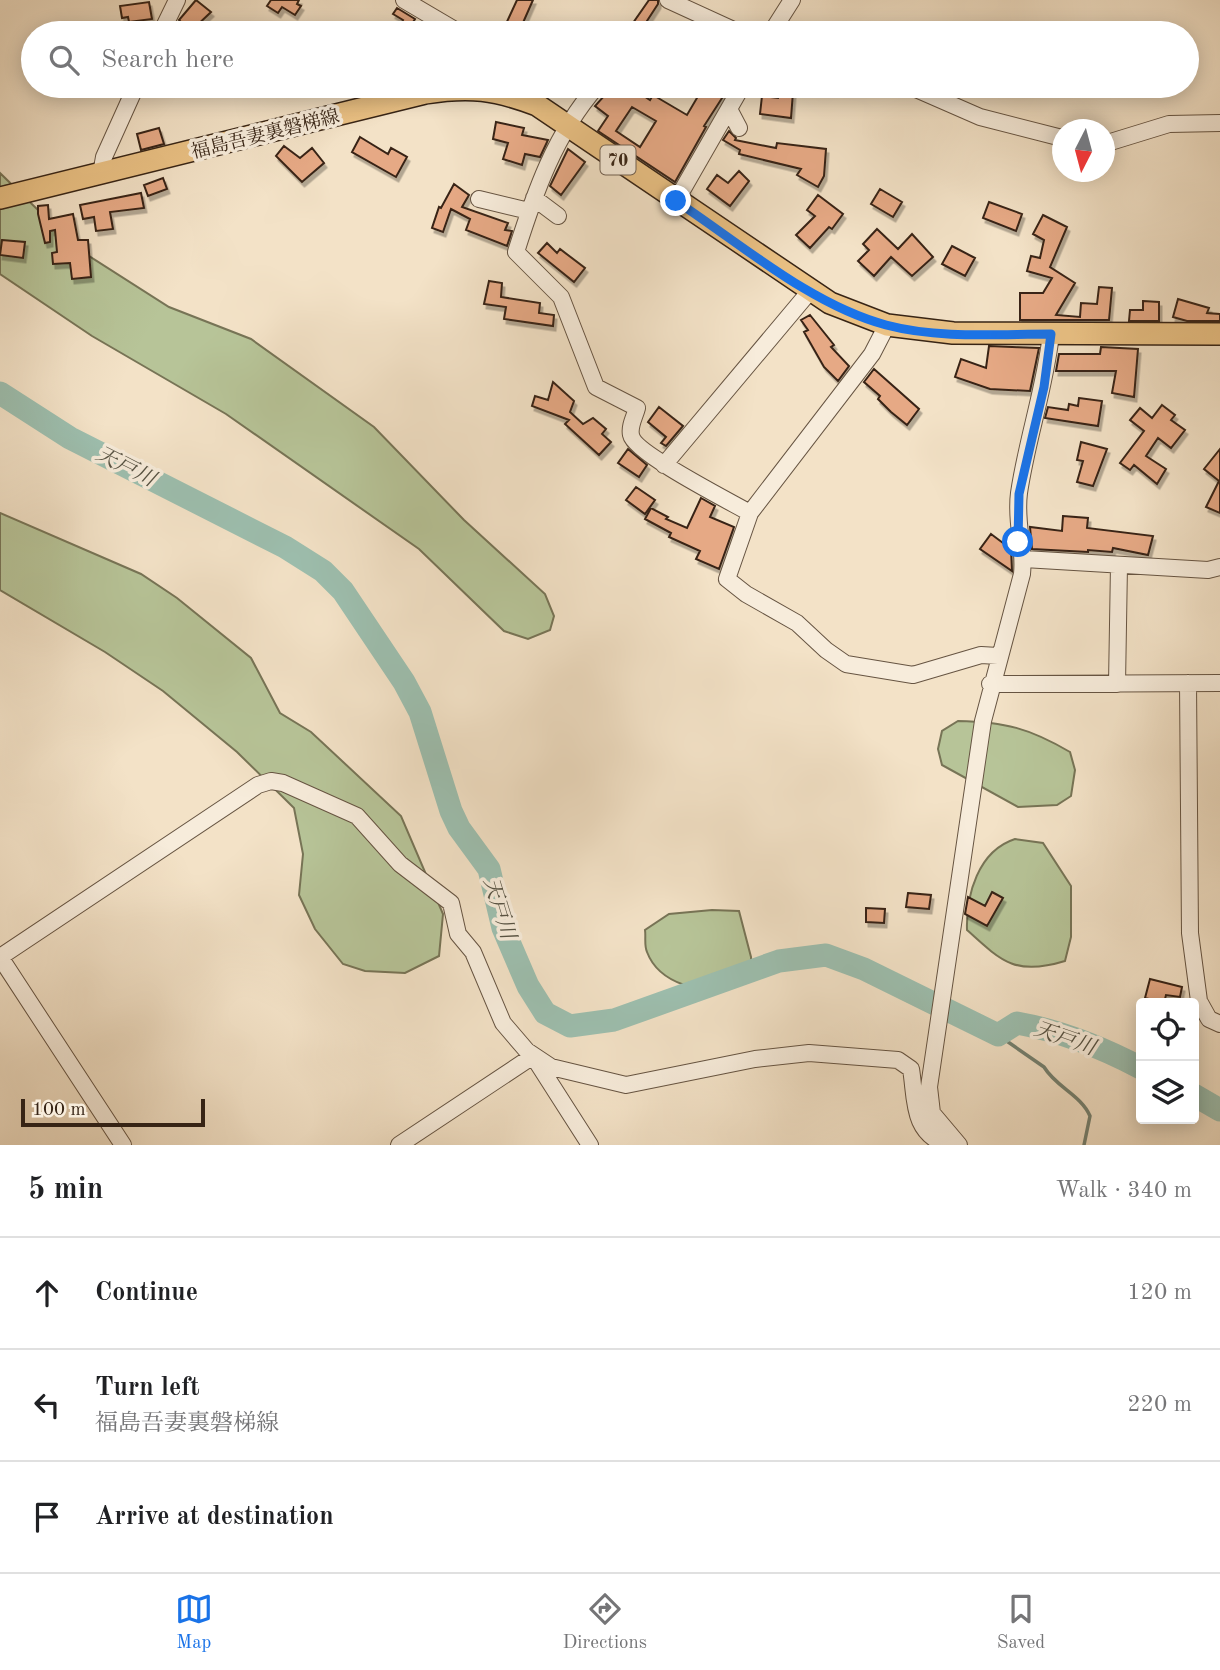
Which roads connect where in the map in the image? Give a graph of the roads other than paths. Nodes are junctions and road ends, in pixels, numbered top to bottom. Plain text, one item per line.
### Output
1 (177, 0) edge
2 (404, 0) edge
3 (668, 0) edge
4 (792, 0) edge
5 (167, 21) edge
6 (440, 21) edge
7 (714, 21) edge
8 (783, 21) edge
9 (131, 98) edge
10 (412, 98) edge
11 (532, 98) edge
12 (586, 98) edge
13 (736, 98) edge
14 (936, 98) edge
15 (729, 109) junction
16 (1220, 123) edge
17 (568, 125) junction
18 (740, 128) dead end
19 (1052, 135) edge
20 (1115, 141) edge
21 (101, 174) junction
22 (0, 198) edge
23 (479, 199) dead end
24 (676, 201) junction
25 (531, 205) junction
26 (558, 216) dead end
27 (810, 291) junction
28 (887, 325) junction
29 (1051, 334) junction
30 (1220, 334) edge
31 (664, 465) junction
32 (750, 513) junction
33 (1024, 559) junction
34 (1119, 565) junction
35 (1220, 567) edge
36 (999, 656) junction
37 (1188, 683) junction
38 (1220, 683) edge
39 (990, 684) junction
40 (1117, 684) junction
41 (0, 957) edge
42 (1220, 1024) edge
43 (533, 1056) junction
44 (123, 1145) edge
45 (399, 1145) edge
46 (590, 1145) edge
47 (947, 1145) edge
48 (959, 1145) edge

1 - 5 street
2 - 6 street
3 - 7 street
4 - 8 street
9 - 21 street
10 - 21 main road, 福島吾妻裏磐梯線 / 70
11 - 17 main road, 福島吾妻裏磐梯線 / 70
12 - 17 street
13 - 15 street
14 - 19 street
15 - 18 street
15 - 24 street
16 - 20 street
17 - 24 main road, 福島吾妻裏磐梯線 / 70
17 - 25 street
21 - 22 main road, 福島吾妻裏磐梯線 / 70
23 - 25 street
24 - 27 main road, 福島吾妻裏磐梯線 / 70
25 - 26 street
25 - 31 street
27 - 28 main road, 福島吾妻裏磐梯線 / 70
27 - 31 street
28 - 29 main road, 福島吾妻裏磐梯線 / 70
28 - 32 street
29 - 30 main road, 福島吾妻裏磐梯線 / 70
29 - 33 street
31 - 32 street
32 - 36 street
33 - 34 street
33 - 36 street
34 - 35 street
34 - 40 street
36 - 39 street
37 - 38 street
37 - 40 street
37 - 42 street
39 - 40 street
39 - 48 street
41 - 43 street
41 - 44 street
43 - 45 street
43 - 46 street
43 - 47 street

